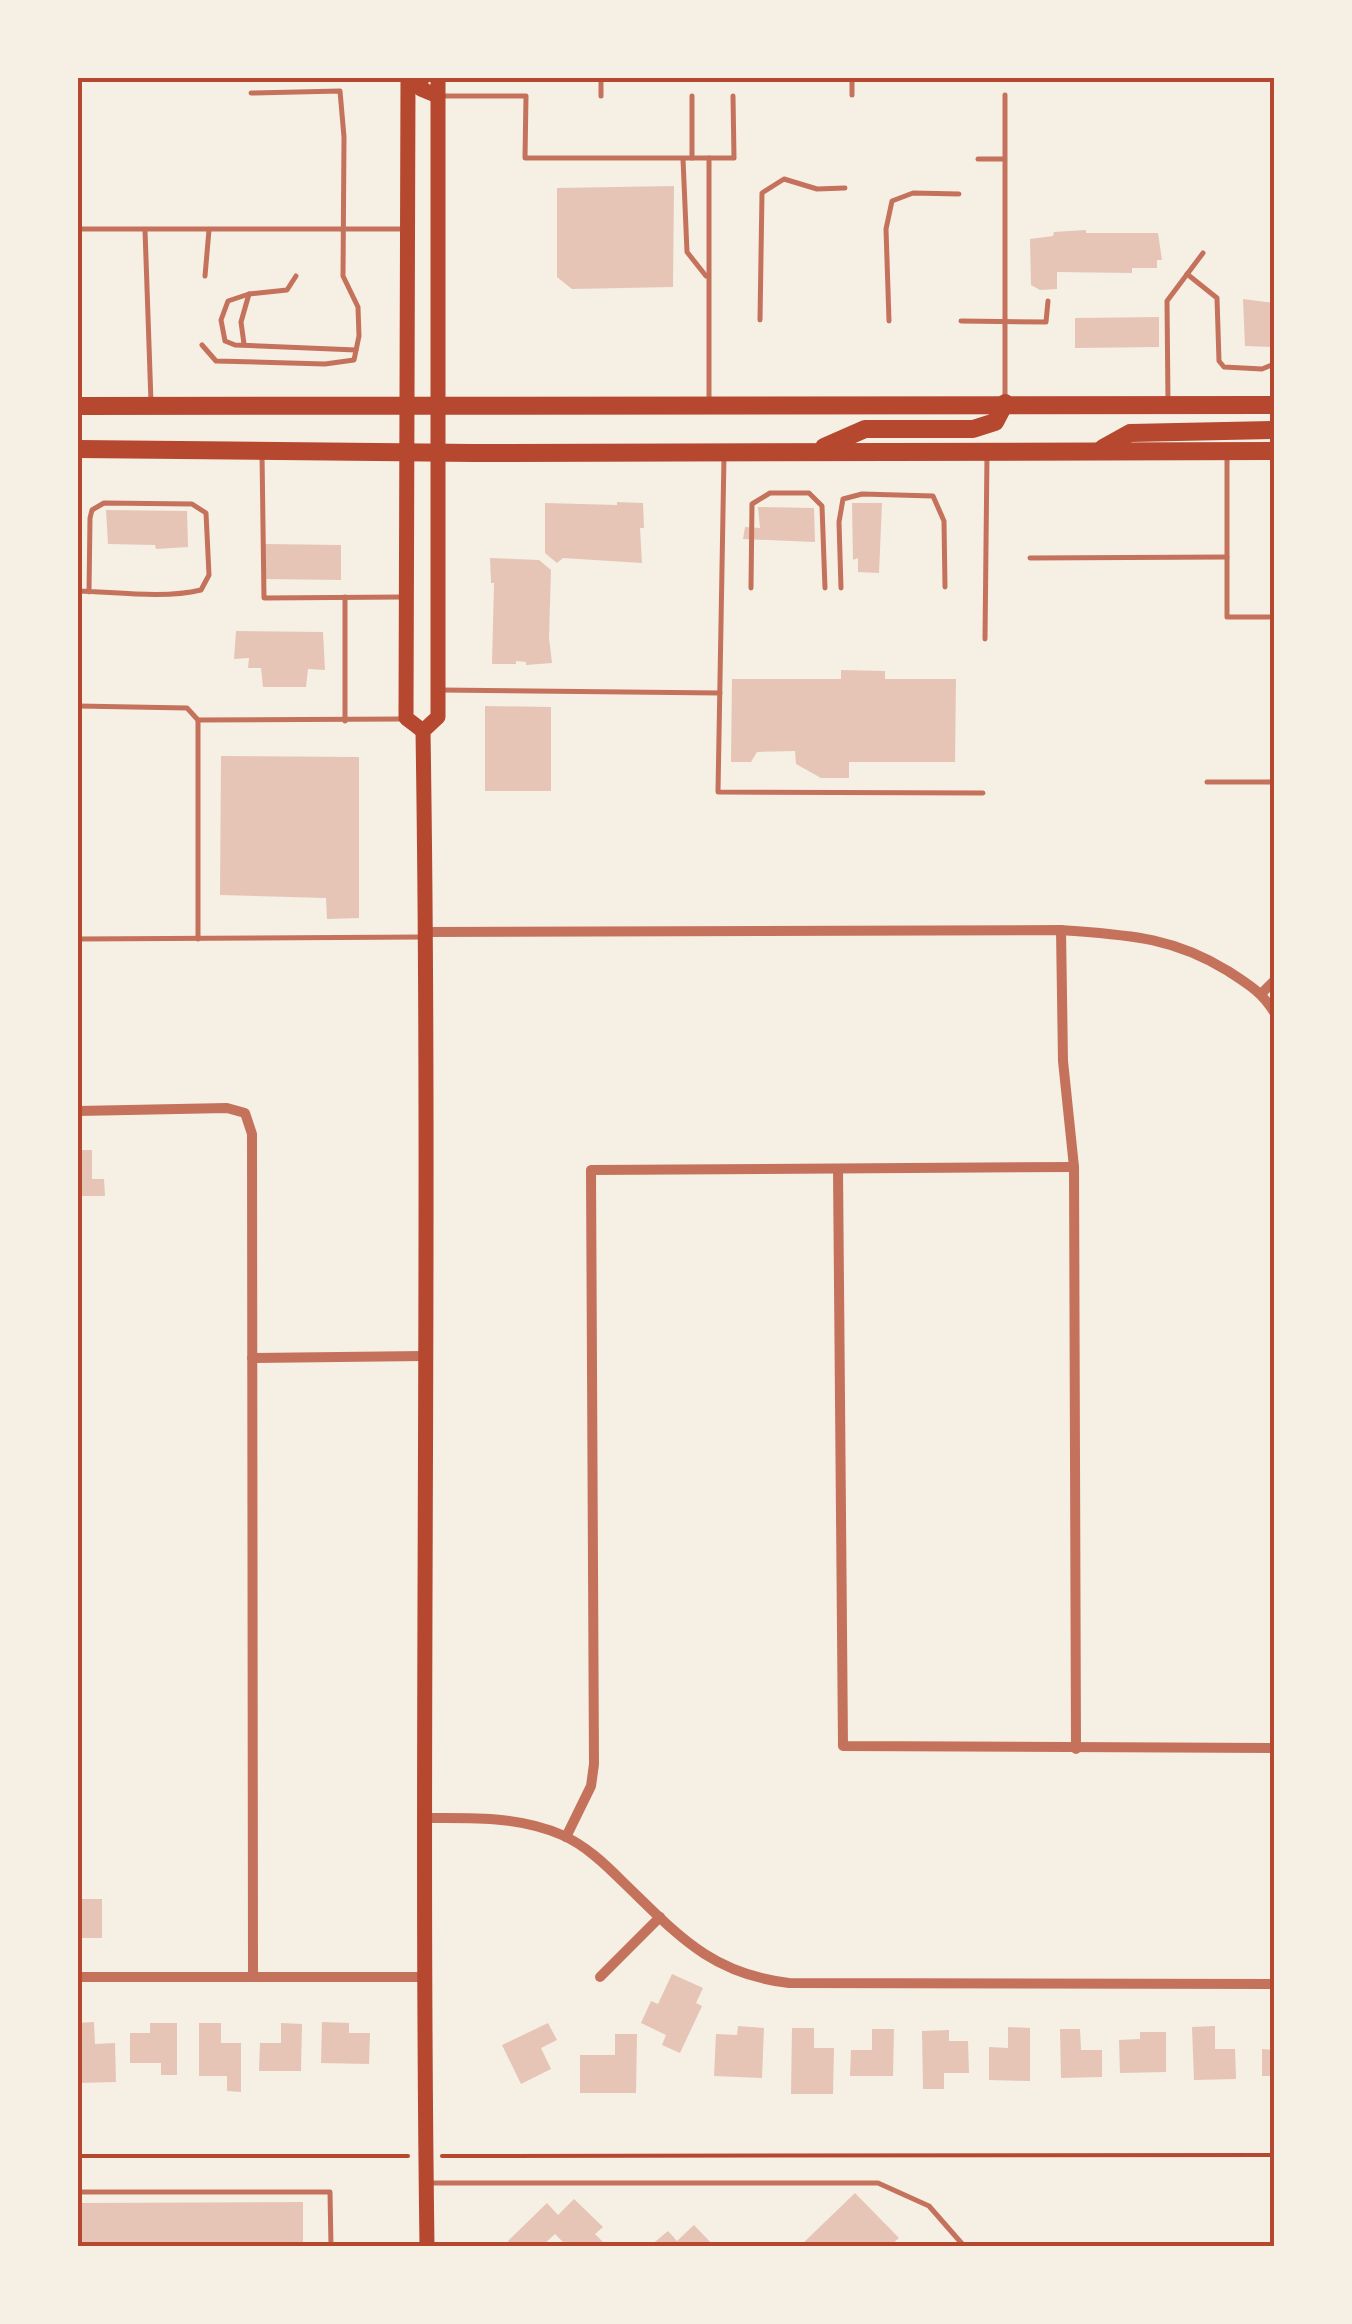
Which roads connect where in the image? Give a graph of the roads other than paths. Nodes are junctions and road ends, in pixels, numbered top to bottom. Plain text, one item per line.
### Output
1 (408, 78) edge
2 (421, 78) edge
3 (438, 78) edge
4 (601, 78) edge
5 (852, 78) edge
6 (251, 94) dead end
7 (852, 95) dead end
8 (1005, 95) dead end
9 (438, 96) junction
10 (601, 96) dead end
11 (692, 96) dead end
12 (733, 96) dead end
13 (683, 158) junction
14 (692, 158) junction
15 (708, 158) junction
16 (978, 159) dead end
17 (1004, 159) junction
18 (845, 188) dead end
19 (959, 194) dead end
20 (78, 229) edge
21 (409, 229) junction
22 (146, 230) junction
23 (209, 230) junction
24 (342, 230) junction
25 (1204, 253) dead end
26 (1188, 274) junction
27 (205, 276) dead end
28 (296, 276) dead end
29 (708, 278) junction
30 (249, 294) junction
31 (1048, 301) dead end
32 (760, 320) dead end
33 (889, 320) dead end
34 (961, 321) dead end
35 (1006, 321) junction
36 (202, 345) dead end
37 (244, 346) junction
38 (356, 350) junction
39 (1274, 364) edge
40 (1006, 403) junction
41 (1168, 404) junction
42 (151, 405) junction
43 (1274, 405) edge
44 (78, 406) edge
45 (407, 406) junction
46 (709, 406) junction
47 (439, 407) junction
48 (1274, 430) edge
49 (78, 448) edge
50 (262, 450) junction
51 (1098, 450) junction
52 (1274, 450) edge
53 (407, 451) junction
54 (439, 451) junction
55 (814, 451) junction
56 (987, 451) junction
57 (1227, 451) junction
58 (724, 452) junction
59 (1227, 557) junction
60 (1030, 558) dead end
61 (751, 588) dead end
62 (825, 588) dead end
63 (841, 588) dead end
64 (945, 588) dead end
65 (78, 592) edge
66 (89, 592) junction
67 (344, 597) junction
68 (406, 597) junction
69 (1274, 617) edge
70 (985, 639) dead end
71 (438, 690) junction
72 (720, 693) junction
73 (78, 706) edge
74 (406, 718) junction
75 (198, 720) junction
76 (345, 721) junction
77 (424, 731) junction
78 (1208, 782) dead end
79 (1274, 782) edge
80 (983, 794) dead end
81 (1061, 930) junction
82 (426, 934) junction
83 (198, 938) junction
84 (78, 939) edge
85 (1274, 981) edge
86 (1262, 993) junction
87 (1274, 1012) edge
88 (78, 1111) edge
89 (1074, 1167) junction
90 (838, 1169) junction
91 (424, 1356) junction
92 (252, 1358) junction
93 (1274, 1748) edge
94 (1076, 1749) junction
95 (426, 1818) junction
96 (566, 1836) junction
97 (660, 1917) junction
98 (78, 1976) edge
99 (254, 1976) junction
100 (426, 1977) junction
101 (600, 1977) dead end
102 (1274, 1984) edge
103 (427, 2182) junction
104 (78, 2192) edge
105 (331, 2246) edge
106 (427, 2246) edge
107 (964, 2246) edge

1 - 21 main road
2 - 9 main road
3 - 9 main road
4 - 10 lane
5 - 7 lane
6 - 24 lane
8 - 17 lane
9 - 13 lane
9 - 47 main road
11 - 14 lane
12 - 15 lane
13 - 14 lane
13 - 29 lane
14 - 15 lane
15 - 29 lane
16 - 17 lane
17 - 35 lane
18 - 32 lane
19 - 33 lane
20 - 22 lane
21 - 24 lane
21 - 45 main road
22 - 23 lane
22 - 42 lane
23 - 24 lane
23 - 27 lane
24 - 38 lane
25 - 26 lane
26 - 39 lane
26 - 41 lane
28 - 30 lane
29 - 46 lane
30 - 37 lane
30 - 37 lane
31 - 35 lane
34 - 35 lane
35 - 40 lane
36 - 38 lane
37 - 38 lane
40 - 41 main road
40 - 46 main road
40 - 55 main road
41 - 43 main road
42 - 44 main road
42 - 45 main road
45 - 47 main road
45 - 53 main road
46 - 47 main road
47 - 54 main road
48 - 51 main road
49 - 50 main road
50 - 53 main road
50 - 67 lane
51 - 56 main road
51 - 57 main road
52 - 57 main road
53 - 54 main road
53 - 68 main road
54 - 58 main road
54 - 71 main road
55 - 56 main road
55 - 58 main road
56 - 70 lane
57 - 59 lane
58 - 72 lane
59 - 60 lane
59 - 69 lane
61 - 62 lane
63 - 64 lane
65 - 66 lane
66 - 66 lane
67 - 68 lane
67 - 76 lane
68 - 74 main road
71 - 72 lane
71 - 77 main road
72 - 80 lane
73 - 75 lane
74 - 76 lane
74 - 77 main road
75 - 76 lane
75 - 83 lane
77 - 82 main road
78 - 79 lane
81 - 82 street
81 - 86 street
81 - 89 street
82 - 83 lane
82 - 91 main road
83 - 84 lane
85 - 86 street
86 - 87 street
88 - 92 street
89 - 90 street
89 - 94 street
90 - 94 street
90 - 96 street
91 - 92 street
91 - 95 main road
92 - 99 street
93 - 94 street
95 - 96 street
95 - 100 main road
96 - 97 street
97 - 101 street
97 - 102 street
98 - 99 street
99 - 100 street
100 - 103 main road
103 - 106 main road
103 - 107 lane
104 - 105 lane

